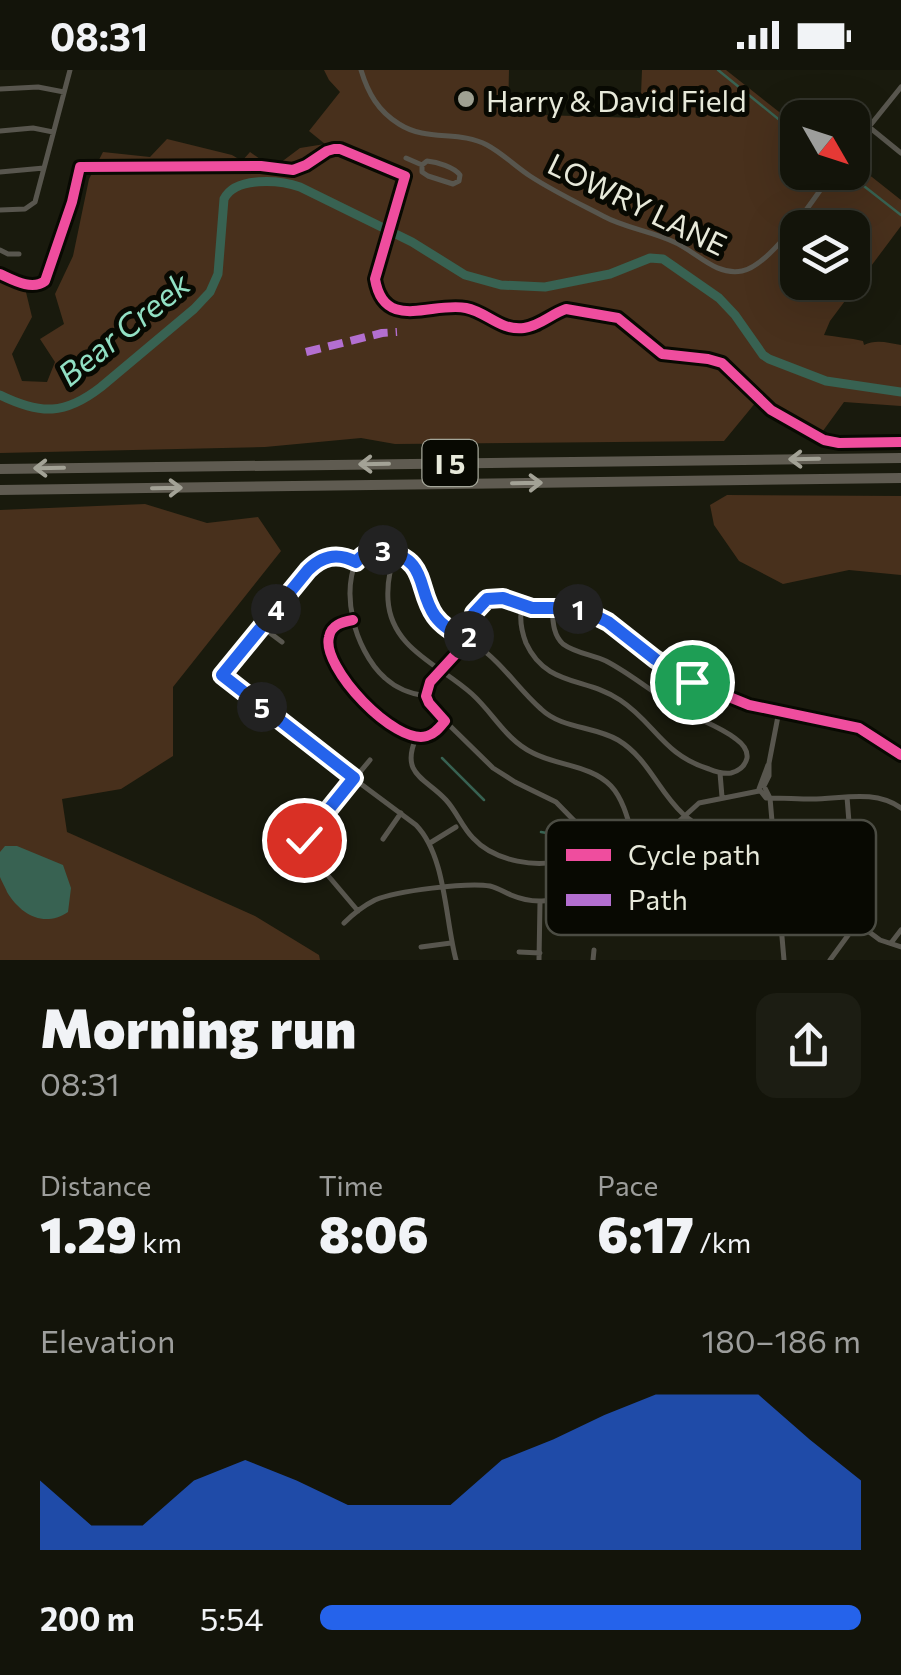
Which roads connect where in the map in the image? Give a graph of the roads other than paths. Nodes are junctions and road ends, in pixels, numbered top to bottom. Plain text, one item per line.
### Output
1 (70, 70) edge
2 (361, 70) edge
3 (901, 87) edge
4 (0, 89) edge
5 (64, 92) junction
6 (870, 127) joint
7 (0, 130) edge
8 (53, 132) junction
9 (901, 153) edge
10 (406, 158) dead end
11 (422, 165) junction
12 (44, 168) junction
13 (0, 172) edge
14 (819, 190) edge
15 (0, 210) edge
16 (0, 250) edge
17 (20, 254) dead end
18 (901, 458) edge
19 (0, 469) edge
20 (901, 478) edge
21 (0, 490) edge
22 (396, 554) junction
23 (356, 562) junction
24 (522, 606) junction
25 (552, 608) junction
26 (353, 620) junction
27 (262, 626) junction
28 (467, 640) junction
29 (282, 642) dead end
30 (440, 670) junction
31 (426, 696) junction
32 (780, 711) junction
33 (445, 721) junction
34 (416, 737) junction
35 (901, 755) edge
36 (370, 760) dead end
37 (769, 763) junction
38 (720, 773) junction
39 (354, 778) junction
40 (758, 790) junction
41 (722, 797) junction
42 (847, 797) junction
43 (770, 798) junction
44 (901, 808) edge
45 (401, 813) junction
46 (685, 816) junction
47 (574, 820) edge
48 (627, 820) edge
49 (681, 820) edge
50 (691, 820) edge
51 (772, 820) edge
52 (849, 820) edge
53 (456, 827) dead end
54 (383, 840) dead end
55 (430, 842) junction
56 (546, 862) edge
57 (441, 888) junction
58 (546, 901) edge
59 (540, 902) junction
60 (358, 910) junction
61 (344, 923) dead end
62 (901, 930) edge
63 (782, 935) edge
64 (848, 935) edge
65 (873, 935) edge
66 (452, 942) junction
67 (891, 943) junction
68 (421, 947) dead end
69 (901, 947) edge
70 (594, 950) dead end
71 (519, 952) dead end
72 (539, 956) edge
73 (456, 960) edge
74 (593, 960) edge
75 (784, 960) edge
76 (830, 960) edge

1 - 5 street
2 - 14 street, LOWRY LANE
3 - 6 street
4 - 5 street
5 - 8 street
6 - 9 street
7 - 8 street
8 - 12 street
10 - 11 street
11 - 11 street
12 - 13 street
12 - 15 street
16 - 17 street
18 -> 19 highway, I 5
21 -> 20 highway, I 5
22 - 23 street
22 - 28 street
22 - 30 street
23 - 26 street
23 - 27 street
24 - 25 street
24 - 28 street
24 - 38 street
25 - 32 street
25 - 38 street
26 - 31 street
26 - 34 street
27 - 29 street
27 - 39 street
28 - 30 street
28 - 46 street
30 - 31 street
30 - 48 street
31 - 33 street
32 - 35 street
32 - 37 street
33 - 34 street
33 - 47 street
34 - 56 street
36 - 39 street
37 - 40 street
37 - 43 street
38 - 41 street
39 - 45 street
39 - 60 street
40 - 41 street
40 - 43 street
41 - 46 street
42 - 43 street
42 - 44 street
42 - 52 street
43 - 51 street
45 - 54 street
45 - 55 street
46 - 49 street
46 - 50 street
53 - 55 street
55 - 57 street
57 - 59 street
57 - 60 street
57 - 66 street
58 - 59 street
59 - 72 street
60 - 61 street
62 - 67 street
63 - 75 street
64 - 76 street
65 - 67 street
66 - 68 street
66 - 73 street
67 - 69 street
70 - 74 street
71 - 72 street

